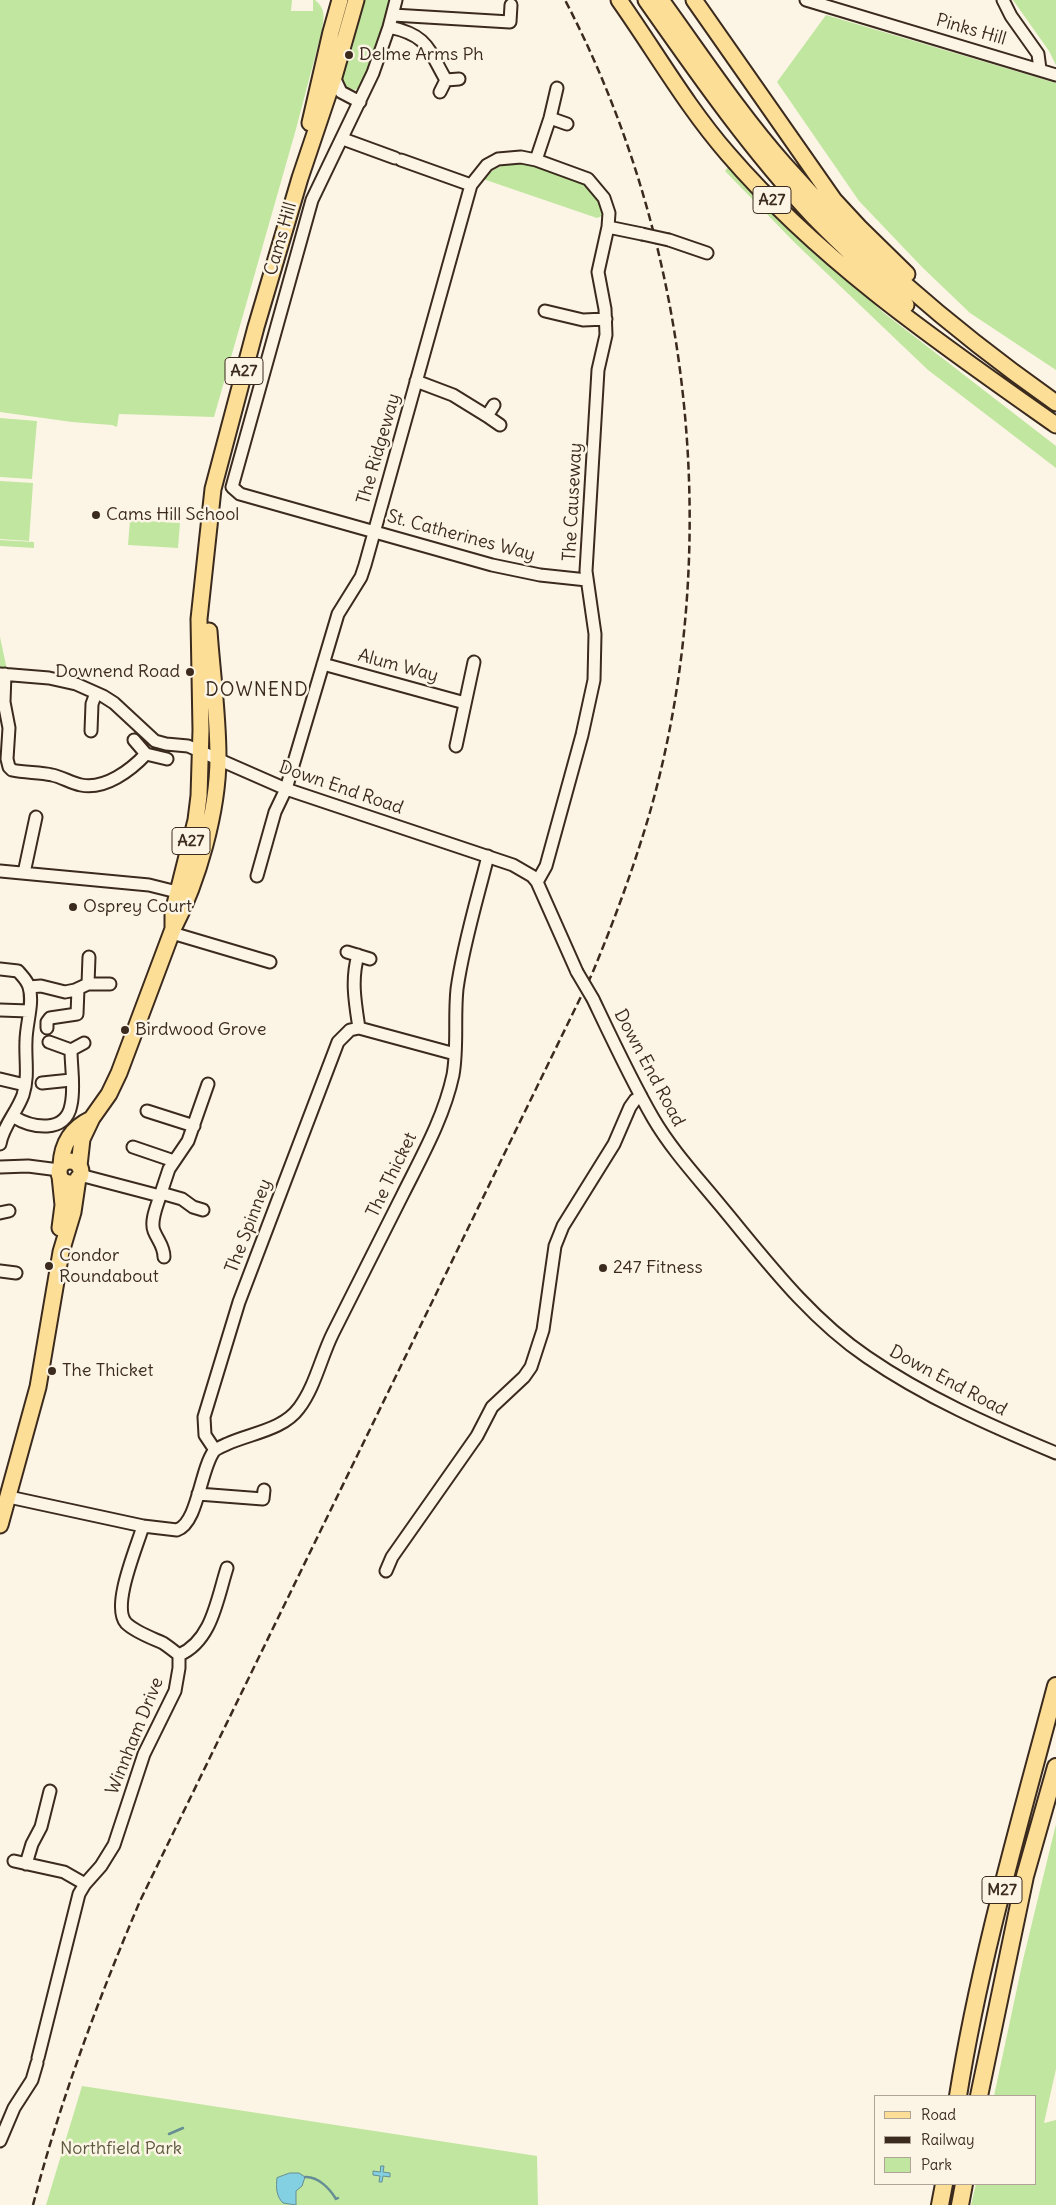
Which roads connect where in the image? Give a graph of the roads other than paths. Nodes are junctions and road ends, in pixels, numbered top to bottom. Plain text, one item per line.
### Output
1 (340, 0) edge
2 (356, 0) edge
3 (396, 0) edge
4 (619, 0) edge
5 (646, 0) edge
6 (661, 0) edge
7 (694, 0) edge
8 (806, 0) edge
9 (1003, 0) edge
10 (511, 5) dead end
11 (704, 7) edge
12 (393, 15) junction
13 (390, 28) junction
14 (1040, 69) junction
15 (1056, 75) edge
16 (334, 77) junction
17 (459, 79) dead end
18 (446, 80) junction
19 (557, 88) dead end
20 (440, 92) dead end
21 (360, 102) junction
22 (550, 118) junction
23 (567, 124) dead end
24 (343, 139) junction
25 (536, 160) junction
26 (300, 178) junction
27 (471, 185) junction
28 (608, 226) junction
29 (708, 253) dead end
30 (545, 310) dead end
31 (606, 319) junction
32 (978, 344) junction
33 (966, 360) junction
34 (416, 381) junction
35 (1056, 403) edge
36 (494, 405) dead end
37 (487, 416) junction
38 (500, 425) dead end
39 (1056, 426) edge
40 (240, 494) joint
41 (374, 531) junction
42 (204, 567) junction
43 (587, 580) junction
44 (474, 662) dead end
45 (323, 664) junction
46 (3, 674) edge
47 (96, 692) junction
48 (464, 703) junction
49 (91, 731) dead end
50 (134, 740) dead end
51 (456, 746) dead end
52 (201, 751) junction
53 (146, 754) junction
54 (218, 758) junction
55 (167, 759) dead end
56 (286, 789) junction
57 (36, 817) dead end
58 (488, 856) junction
59 (0, 871) edge
60 (24, 873) junction
61 (257, 876) dead end
62 (537, 882) junction
63 (177, 892) junction
64 (173, 931) junction
65 (89, 957) dead end
66 (370, 959) dead end
67 (270, 962) dead end
68 (0, 970) edge
69 (110, 984) dead end
70 (29, 987) junction
71 (83, 987) junction
72 (0, 1010) edge
73 (29, 1011) junction
74 (47, 1028) dead end
75 (360, 1028) junction
76 (50, 1042) dead end
77 (84, 1043) dead end
78 (71, 1050) junction
79 (455, 1054) junction
80 (0, 1080) edge
81 (71, 1080) junction
82 (42, 1082) dead end
83 (208, 1084) dead end
84 (26, 1086) junction
85 (641, 1096) junction
86 (147, 1111) dead end
87 (14, 1116) junction
88 (92, 1118) junction
89 (194, 1126) junction
90 (0, 1144) edge
91 (133, 1147) dead end
92 (174, 1161) junction
93 (0, 1163) edge
94 (60, 1170) junction
95 (79, 1173) junction
96 (160, 1194) junction
97 (203, 1210) dead end
98 (61, 1252) junction
99 (164, 1257) dead end
100 (0, 1271) edge
101 (16, 1273) dead end
102 (215, 1450) junction
103 (1056, 1452) edge
104 (198, 1494) junction
105 (267, 1496) dead end
106 (9, 1497) junction
107 (0, 1525) edge
108 (143, 1526) junction
109 (227, 1568) dead end
110 (386, 1571) dead end
111 (179, 1655) junction
112 (1056, 1686) edge
113 (1056, 1767) edge
114 (50, 1791) dead end
115 (14, 1861) dead end
116 (26, 1864) junction
117 (85, 1884) junction
118 (958, 2095) edge
119 (979, 2095) edge
120 (3, 2126) edge
121 (0, 2141) edge
122 (944, 2185) edge
123 (964, 2185) edge
124 (940, 2205) edge
125 (960, 2205) edge

1 - 26 main road, Cams Hill / A27
2 - 16 main road, Cams Hill / A27
3 - 12 street, Cams Hill
4 - 33 main road, A27
5 - 33 main road, A27
6 - 32 main road, A27
7 - 11 main road, A27
8 - 14 street, Pinks Hill
9 - 14 street
10 - 12 street
11 - 32 main road, A27
12 - 13 street, Cams Hill
13 - 18 street
13 - 21 street, Cams Hill
14 - 15 street, Pinks Hill
16 - 21 street
16 - 26 main road, Cams Hill / A27
17 - 18 street
18 - 20 street
19 - 22 street
21 - 24 street, Cams Hill
22 - 23 street
22 - 25 street
24 - 27 street
24 - 40 street, Cams Hill
25 - 27 street, The Ridgeway
25 - 28 street, The Causeway
26 - 42 main road, Cams Hill / A27
27 - 34 street, The Ridgeway
28 - 29 street, bridge
28 - 31 street, The Causeway
30 - 31 street
31 - 43 street, The Causeway
32 - 35 main road, A27
33 - 39 main road, A27
34 - 37 street
34 - 41 street, The Ridgeway
36 - 37 street
37 - 38 street
40 - 41 street, St. Catherines Way
41 - 43 street, St. Catherines Way
41 - 45 street, The Ridgeway
42 - 52 main road, Cams Hill / A27
42 - 54 main road, Cams Hill / A27
43 - 62 street, The Causeway
44 - 48 street
45 - 48 street, Alum Way
45 - 56 street, The Ridgeway
46 - 47 street, Down End Road
46 - 53 street
47 - 49 street
47 - 52 street, Down End Road
48 - 51 street
50 - 53 street
52 - 54 street, Down End Road
52 - 63 main road, A27
53 - 55 street
54 - 56 street, Down End Road
54 - 64 main road, A27
56 - 58 street, Down End Road
56 - 61 street, The Ridgeway
57 - 60 street
58 - 62 street, Down End Road
58 - 79 street, The Thicket
59 - 60 street
60 - 63 street
62 - 85 street, Down End Road, bridge
63 - 64 main road, A27
64 - 67 street
64 - 88 main road, A27
65 - 71 street
66 - 75 street
68 - 70 street
69 - 71 street
70 - 71 street
70 - 73 street
71 - 74 street
72 - 73 street
73 - 84 street
75 - 79 street
75 - 102 street, The Spinney
76 - 78 street
77 - 78 street
78 - 81 street
79 - 102 street, The Thicket
80 - 84 street
81 - 82 street
81 - 87 street
83 - 89 street
84 - 87 street
85 - 103 street, Down End Road
85 - 110 street
86 - 89 street
87 - 90 street
88 - 94 main road, A27
88 - 95 main road, A27
89 - 92 street
91 - 92 street
92 - 96 street
93 - 94 street
94 - 95 main road
94 - 98 main road, A27
95 - 96 street
95 - 98 main road, A27
96 - 97 street
96 - 99 street
98 - 106 main road, A27
100 - 101 street
102 - 104 street
104 - 105 street
104 - 108 street
106 - 107 main road, A27
106 - 108 street
108 - 111 street
109 - 111 street
111 - 117 street, Winnham Drive
112 - 118 highway, M27
113 - 119 highway, M27
114 - 116 street
115 - 116 street
116 - 117 street
117 - 120 street, Winnham Drive
120 - 121 street, Winnham Drive
122 - 124 highway
123 - 125 highway

